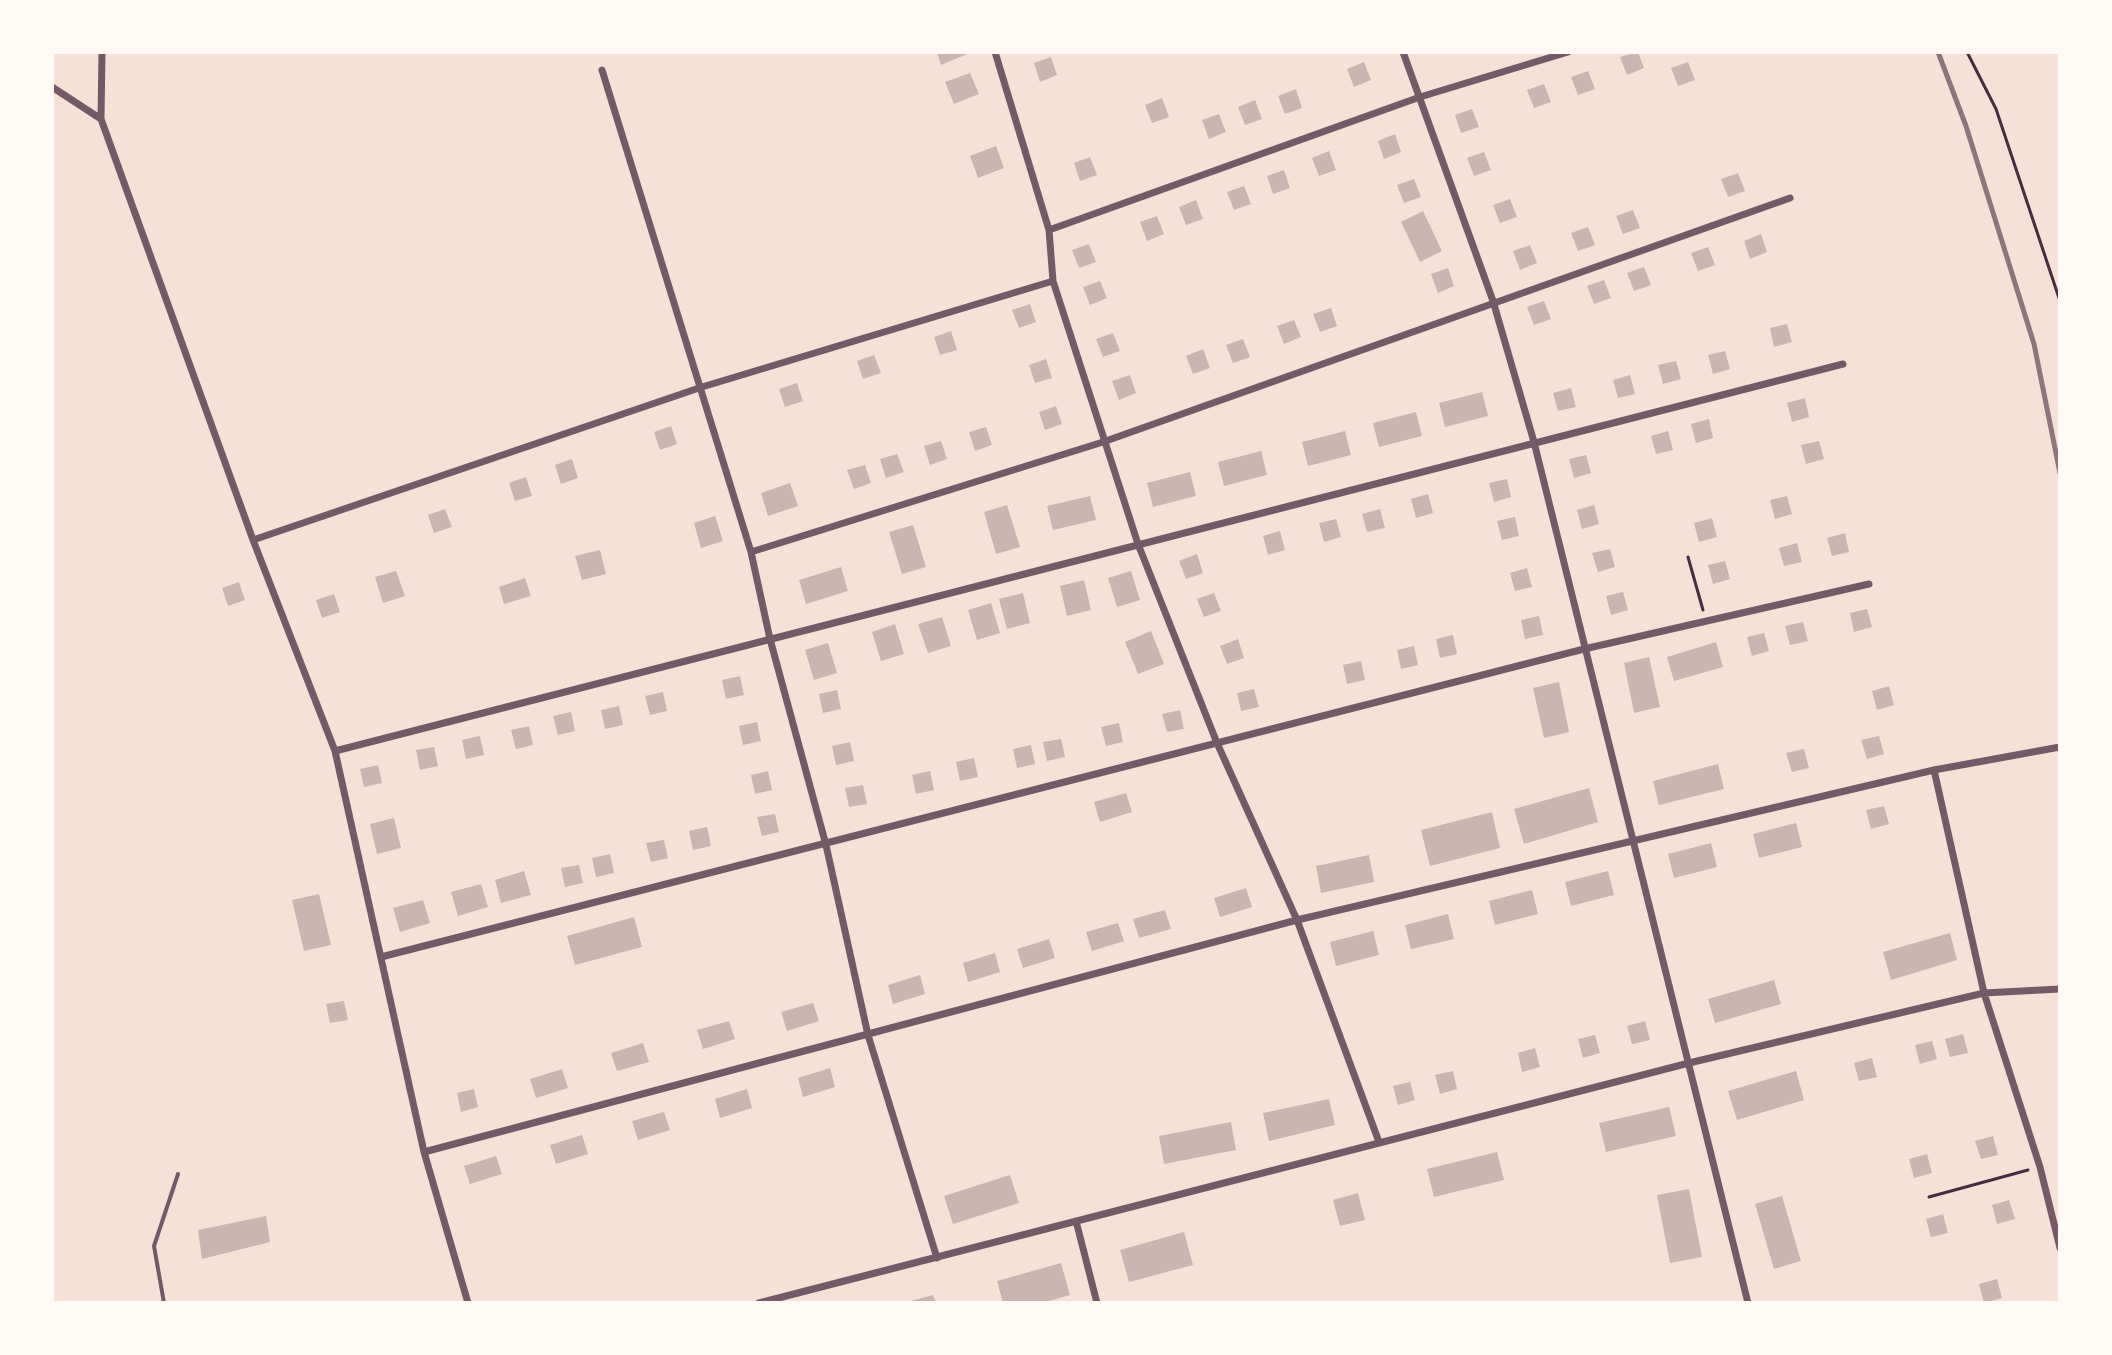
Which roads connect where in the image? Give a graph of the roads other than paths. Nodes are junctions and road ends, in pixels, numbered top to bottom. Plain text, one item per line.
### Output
1 (102, 52) edge
2 (1403, 52) edge
3 (1568, 52) edge
4 (996, 53) edge
5 (602, 70) dead end
6 (52, 87) edge
7 (1420, 97) junction
8 (101, 119) junction
9 (1790, 198) dead end
10 (1049, 230) junction
11 (1053, 281) junction
12 (1493, 301) junction
13 (1843, 364) dead end
14 (702, 387) junction
15 (1103, 442) junction
16 (1534, 442) junction
17 (253, 540) junction
18 (1138, 544) junction
19 (751, 552) junction
20 (1869, 584) dead end
21 (770, 639) junction
22 (1584, 649) junction
23 (1217, 743) junction
24 (2060, 747) edge
25 (335, 751) junction
26 (1934, 770) junction
27 (1631, 842) junction
28 (826, 845) junction
29 (1297, 920) junction
30 (381, 957) junction
31 (2060, 989) edge
32 (1984, 993) junction
33 (868, 1035) junction
34 (1689, 1063) junction
35 (1379, 1142) junction
36 (424, 1152) junction
37 (178, 1174) dead end
38 (1076, 1221) junction
39 (2060, 1248) edge
40 (937, 1258) junction
41 (784, 1299) edge
42 (164, 1303) edge
43 (468, 1303) edge
44 (759, 1303) edge
45 (1097, 1303) edge
46 (1748, 1303) edge

1 - 8 street
2 - 7 street
3 - 7 street
4 - 10 street
5 - 14 street
6 - 8 street
7 - 10 street
7 - 12 street
8 - 17 street
9 - 12 street
10 - 11 street
11 - 14 street
11 - 15 street
12 - 15 street
12 - 16 street
13 - 16 street
14 - 17 street
14 - 19 street
15 - 18 street
15 - 19 street
16 - 18 street
16 - 22 street
17 - 25 street
18 - 21 street
18 - 23 street
19 - 21 street
20 - 22 street
21 - 25 street
21 - 28 street
22 - 23 street
22 - 27 street
23 - 28 street
23 - 29 street
24 - 26 street
25 - 30 street
26 - 27 street
26 - 32 street
27 - 29 street
27 - 34 street
28 - 30 street
28 - 33 street
29 - 33 street
29 - 35 street
30 - 36 street
31 - 32 street
32 - 34 street
32 - 39 street
33 - 36 street
33 - 40 street
34 - 35 street
34 - 46 street
35 - 38 street
36 - 43 street
37 - 42 lane
38 - 40 street
38 - 45 street
40 - 41 street
41 - 44 street

